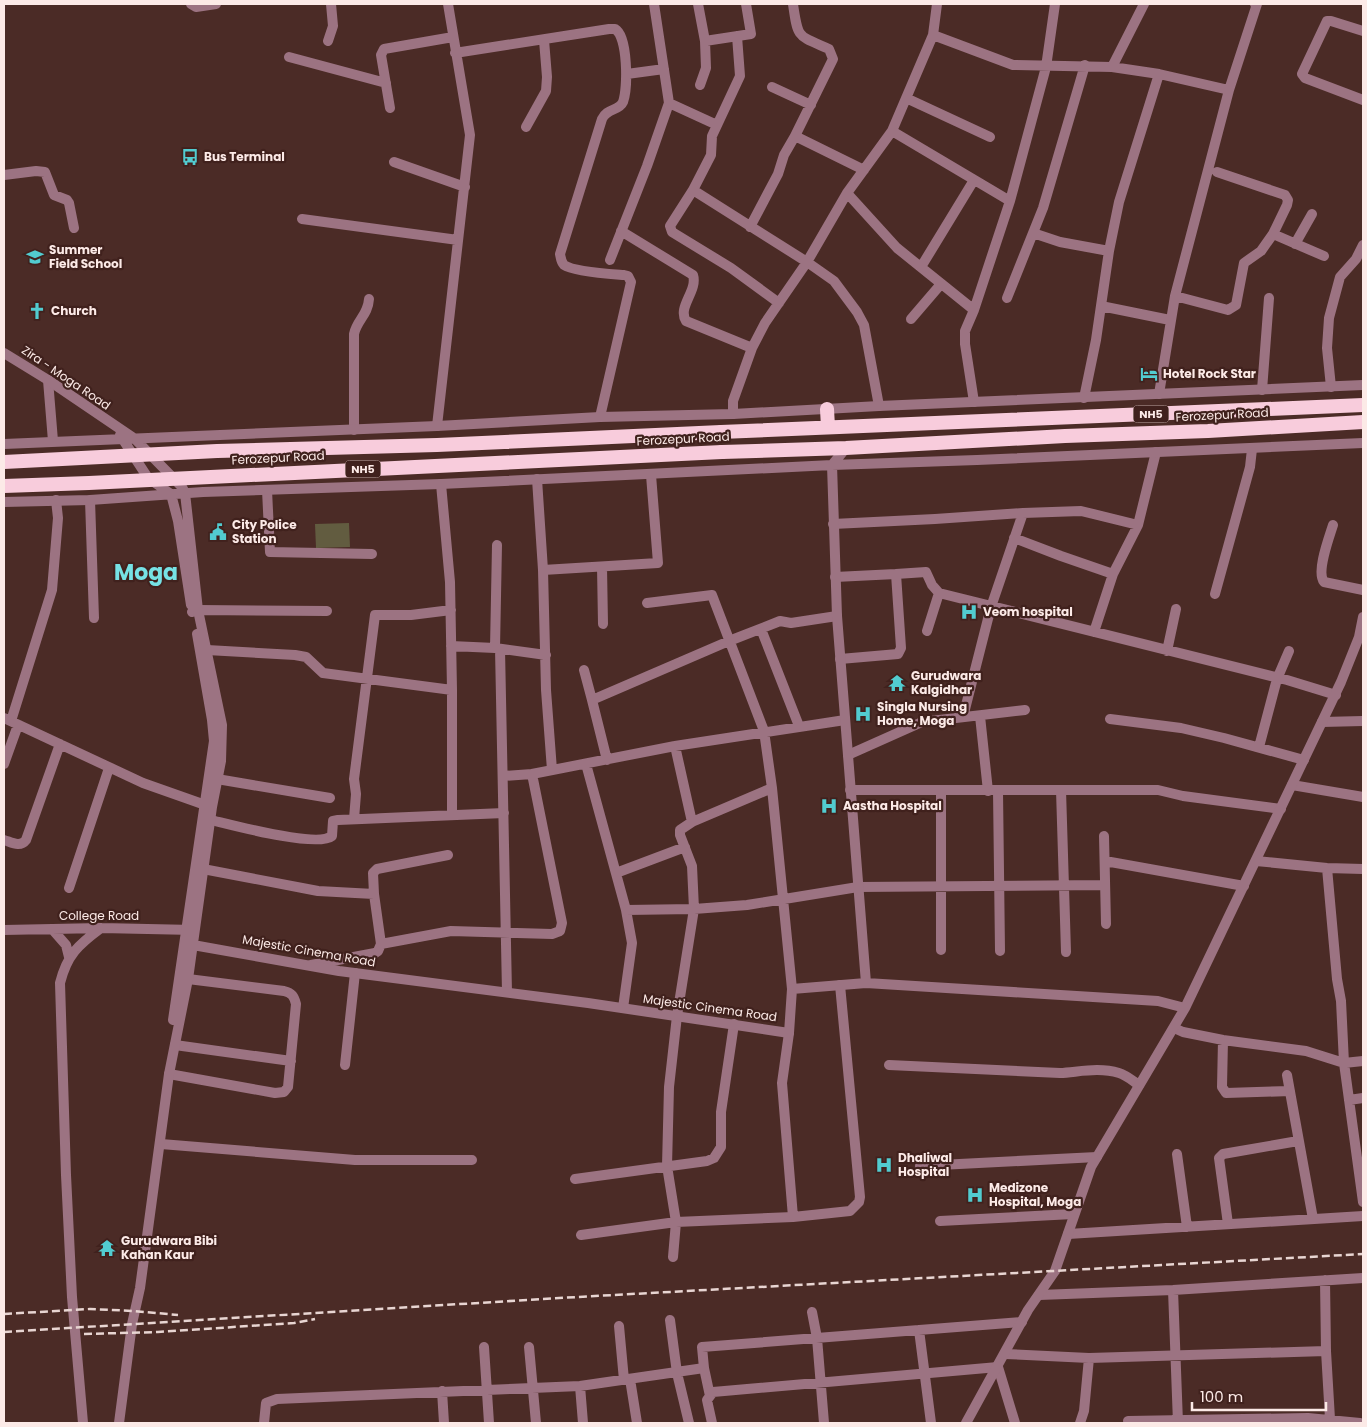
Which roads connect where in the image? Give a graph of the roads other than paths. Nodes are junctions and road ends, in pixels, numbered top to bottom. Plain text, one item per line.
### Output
1 (191, 4) edge
2 (216, 4) edge
3 (331, 4) edge
4 (448, 4) edge
5 (654, 4) edge
6 (698, 4) edge
7 (746, 4) edge
8 (793, 4) edge
9 (937, 4) edge
10 (1055, 4) edge
11 (1144, 4) edge
12 (1256, 4) edge
13 (1363, 31) edge
14 (933, 35) junction
15 (737, 36) junction
16 (453, 37) junction
17 (544, 40) junction
18 (705, 41) junction
19 (328, 42) dead end
20 (455, 53) junction
21 (289, 57) dead end
22 (1085, 65) junction
23 (1046, 66) junction
24 (1112, 67) junction
25 (664, 70) junction
26 (627, 74) junction
27 (1160, 74) junction
28 (386, 83) junction
29 (700, 85) dead end
30 (772, 87) dead end
31 (1230, 90) junction
32 (906, 98) junction
33 (1363, 100) edge
34 (669, 103) junction
35 (811, 105) junction
36 (390, 108) dead end
37 (718, 125) junction
38 (526, 127) dead end
39 (892, 131) junction
40 (795, 136) junction
41 (990, 137) dead end
42 (394, 162) dead end
43 (864, 170) junction
44 (1217, 172) dead end
45 (4, 175) edge
46 (974, 180) junction
47 (465, 186) junction
48 (693, 190) junction
49 (847, 193) junction
50 (1010, 201) junction
51 (1312, 214) dead end
52 (302, 219) dead end
53 (750, 227) junction
54 (74, 228) dead end
55 (621, 231) junction
56 (1033, 233) junction
57 (1273, 234) junction
58 (458, 240) junction
59 (1296, 244) junction
60 (1363, 245) edge
61 (1109, 251) junction
62 (1324, 256) dead end
63 (610, 260) dead end
64 (807, 262) junction
65 (921, 267) junction
66 (941, 284) junction
67 (1175, 296) junction
68 (1007, 298) dead end
69 (1269, 298) dead end
70 (369, 300) dead end
71 (779, 302) junction
72 (1101, 306) junction
73 (974, 310) junction
74 (911, 319) dead end
75 (1170, 320) junction
76 (752, 348) junction
77 (4, 352) edge
78 (48, 380) junction
79 (1363, 385) edge
80 (1331, 387) junction
81 (1262, 390) junction
82 (1159, 394) junction
83 (1084, 398) junction
84 (974, 402) junction
85 (1363, 405) edge
86 (879, 406) junction
87 (827, 409) junction
88 (733, 414) junction
89 (600, 417) junction
90 (1363, 422) edge
91 (114, 426) junction
92 (437, 426) junction
93 (828, 427) junction
94 (354, 430) junction
95 (122, 438) junction
96 (135, 439) junction
97 (52, 441) junction
98 (1363, 443) edge
99 (4, 444) edge
100 (846, 448) junction
101 (1252, 448) junction
102 (1156, 452) junction
103 (4, 462) edge
104 (832, 465) junction
105 (651, 475) junction
106 (537, 479) junction
107 (441, 484) junction
108 (4, 486) edge
109 (267, 490) junction
110 (185, 493) junction
111 (171, 494) junction
112 (56, 500) junction
113 (90, 500) junction
114 (4, 502) edge
115 (1023, 513) junction
116 (833, 524) junction
117 (1138, 525) junction
118 (1332, 525) dead end
119 (1014, 538) junction
120 (497, 545) dead end
121 (372, 554) dead end
122 (602, 567) junction
123 (543, 570) junction
124 (896, 574) junction
125 (1113, 574) junction
126 (835, 577) junction
127 (1363, 590) edge
128 (939, 593) junction
129 (1216, 594) dead end
130 (647, 604) dead end
131 (992, 607) junction
132 (1176, 609) dead end
133 (327, 610) dead end
134 (451, 610) junction
135 (195, 611) junction
136 (837, 616) junction
137 (1363, 617) edge
138 (94, 618) dead end
139 (603, 624) dead end
140 (761, 629) junction
141 (927, 631) dead end
142 (1094, 632) junction
143 (1361, 638) edge
144 (729, 641) junction
145 (451, 646) junction
146 (497, 649) junction
147 (207, 650) junction
148 (1167, 651) junction
149 (1289, 651) dead end
150 (546, 655) junction
151 (840, 659) junction
152 (584, 670) dead end
153 (366, 678) junction
154 (1277, 678) junction
155 (452, 690) junction
156 (1336, 695) junction
157 (592, 700) junction
158 (1025, 710) dead end
159 (963, 716) junction
160 (980, 716) junction
161 (1110, 719) dead end
162 (845, 720) junction
163 (11, 721) edge
164 (1363, 721) edge
165 (1322, 722) junction
166 (799, 726) junction
167 (764, 731) junction
168 (60, 744) junction
169 (675, 746) junction
170 (1259, 748) junction
171 (848, 755) junction
172 (607, 760) junction
173 (1304, 760) junction
174 (4, 764) edge
175 (586, 764) junction
176 (109, 768) junction
177 (552, 770) junction
178 (532, 774) junction
179 (503, 776) junction
180 (217, 779) junction
181 (1292, 785) junction
182 (772, 788) junction
183 (850, 790) junction
184 (941, 790) junction
185 (1061, 790) junction
186 (993, 791) junction
187 (1363, 797) edge
188 (330, 798) dead end
189 (209, 806) junction
190 (1281, 809) junction
191 (504, 813) junction
192 (452, 815) junction
193 (354, 819) junction
194 (211, 820) junction
195 (692, 822) junction
196 (1104, 836) dead end
197 (4, 840) edge
198 (685, 847) junction
199 (448, 855) dead end
200 (1104, 861) junction
201 (1256, 861) junction
202 (1327, 868) junction
203 (204, 869) junction
204 (1363, 869) edge
205 (616, 873) junction
206 (1064, 885) junction
207 (1105, 885) junction
208 (940, 886) junction
209 (1000, 886) junction
210 (1244, 886) junction
211 (858, 887) junction
212 (69, 888) dead end
213 (374, 894) junction
214 (782, 900) junction
215 (694, 909) junction
216 (626, 910) junction
217 (1106, 924) dead end
218 (100, 928) junction
219 (52, 929) junction
220 (4, 930) edge
221 (191, 930) junction
222 (506, 934) junction
223 (381, 944) junction
224 (193, 945) junction
225 (941, 950) dead end
226 (1000, 951) dead end
227 (1066, 952) dead end
228 (70, 957) junction
229 (310, 966) junction
230 (355, 973) junction
231 (188, 979) junction
232 (866, 983) junction
233 (840, 985) junction
234 (792, 989) junction
235 (508, 992) junction
236 (623, 1008) junction
237 (1185, 1008) junction
238 (677, 1016) junction
239 (734, 1024) junction
240 (1174, 1028) junction
241 (789, 1033) junction
242 (1222, 1040) junction
243 (175, 1045) junction
244 (291, 1061) junction
245 (1363, 1061) edge
246 (1344, 1063) junction
247 (345, 1065) dead end
248 (889, 1065) dead end
249 (169, 1074) junction
250 (1287, 1075) dead end
251 (1140, 1085) junction
252 (1290, 1091) junction
253 (1363, 1098) edge
254 (1349, 1100) junction
255 (1358, 1132) edge
256 (1298, 1141) junction
257 (161, 1144) junction
258 (1177, 1154) dead end
259 (1097, 1157) junction
260 (472, 1160) dead end
261 (667, 1166) junction
262 (920, 1166) dead end
263 (1361, 1170) edge
264 (575, 1179) dead end
265 (1363, 1202) edge
266 (1073, 1214) junction
267 (1363, 1216) edge
268 (793, 1217) junction
269 (1313, 1218) junction
270 (940, 1221) dead end
271 (676, 1222) junction
272 (1228, 1224) junction
273 (1187, 1227) junction
274 (1068, 1234) junction
275 (582, 1235) dead end
276 (673, 1257) dead end
277 (1363, 1278) edge
278 (1325, 1280) junction
279 (1173, 1290) junction
280 (1038, 1295) junction
281 (812, 1312) dead end
282 (670, 1320) dead end
283 (1022, 1322) junction
284 (619, 1326) dead end
285 (919, 1330) junction
286 (817, 1338) junction
287 (484, 1347) dead end
288 (529, 1347) dead end
289 (1326, 1351) junction
290 (1005, 1354) junction
291 (1175, 1356) junction
292 (1089, 1358) junction
293 (998, 1367) junction
294 (704, 1368) junction
295 (677, 1372) junction
296 (926, 1374) junction
297 (627, 1379) junction
298 (821, 1383) junction
299 (580, 1386) junction
300 (534, 1388) junction
301 (487, 1390) junction
302 (442, 1391) junction
303 (710, 1396) junction
304 (1330, 1419) junction
305 (1252, 1420) edge
306 (1307, 1420) edge
307 (1128, 1421) dead end
308 (1178, 1421) edge
309 (83, 1423) edge
310 (113, 1423) edge
311 (119, 1423) edge
312 (264, 1423) edge
313 (444, 1423) edge
314 (489, 1423) edge
315 (536, 1423) edge
316 (583, 1423) edge
317 (637, 1423) edge
318 (689, 1423) edge
319 (712, 1423) edge
320 (824, 1423) edge
321 (931, 1423) edge
322 (966, 1423) edge
323 (1015, 1423) edge
324 (1080, 1423) edge
325 (1360, 1423) edge

1 - 2 street
3 - 19 street
4 - 16 street
5 - 25 street
6 - 18 street
7 - 15 street
8 - 35 street
9 - 14 street
10 - 23 street
11 - 24 street
12 - 31 street
13 - 33 street
14 - 23 street
14 - 32 street
15 - 18 street
15 - 37 street
16 - 20 street
16 - 28 street
17 - 20 street
17 - 26 street
17 - 38 street
18 - 29 street
20 - 47 street
21 - 28 street
22 - 23 street
22 - 24 street
22 - 56 street
23 - 50 street
24 - 27 street
25 - 26 street
25 - 34 street
26 - 89 street
27 - 31 street
27 - 61 street
28 - 36 street
30 - 35 street
31 - 67 street
32 - 39 street
32 - 41 street
34 - 37 street
34 - 55 street
35 - 40 street
37 - 48 street
39 - 43 street
39 - 46 street
40 - 43 street
40 - 53 street
42 - 47 street
43 - 49 street
44 - 57 street
45 - 54 street
46 - 50 street
46 - 65 street
47 - 58 street
48 - 53 street
48 - 71 street
49 - 64 street
49 - 65 street
50 - 73 street
51 - 59 street
52 - 58 street
53 - 64 street
55 - 63 street
55 - 76 street
56 - 61 street
56 - 68 street
57 - 59 street
57 - 67 street
58 - 92 street
59 - 62 street
60 - 80 street
61 - 72 street
64 - 71 street
64 - 86 street
65 - 66 street
66 - 73 street
66 - 74 street
67 - 75 street
69 - 81 street
70 - 94 street
71 - 76 street
72 - 75 street
72 - 83 street
73 - 84 street
75 - 82 street
76 - 88 street
77 - 78 street, Zira - Moga Road
78 - 91 street, Zira - Moga Road
78 - 97 street
79 - 80 street
80 - 81 street
81 - 82 street
82 - 83 street
83 - 84 street
84 - 86 street
85 - 93 highway, Ferozepur Road / NH5
86 - 87 street
87 - 88 street
87 - 93 highway
88 - 89 street
89 - 92 street
90 - 100 highway, Ferozepur Road / NH5
91 - 95 street, Zira - Moga Road
91 - 96 street, Zira - Moga Road
92 - 94 street
93 - 103 highway, Ferozepur Road / NH5, bridge
94 - 96 street
95 - 96 street
95 - 97 street
95 - 111 street, Zira - Moga Road
96 - 110 street, Zira - Moga Road
97 - 99 street
98 - 101 street
100 - 104 street
100 - 108 highway, Ferozepur Road / NH5, bridge
101 - 102 street
101 - 129 street
102 - 104 street
102 - 117 street
104 - 105 street
104 - 116 street
105 - 106 street
105 - 122 street
106 - 107 street
106 - 123 street
107 - 109 street
107 - 134 street
109 - 110 street
109 - 121 street
110 - 111 street
110 - 135 street
111 - 113 street
111 - 135 street
112 - 113 street
112 - 114 street
112 - 163 street
113 - 138 street
115 - 116 street
115 - 117 street
115 - 119 street
116 - 126 street
117 - 125 street
118 - 127 street
119 - 125 street
119 - 131 street
120 - 146 street
122 - 123 street
122 - 139 street
123 - 150 street
124 - 126 street
124 - 128 street
124 - 151 street
125 - 142 street
126 - 136 street
128 - 131 street
128 - 141 street
130 - 144 street, Majestic Cinema Road
131 - 142 street
131 - 159 street
132 - 148 street
133 - 135 street
134 - 145 street
134 - 153 street
135 - 147 street
135 - 189 street
136 - 140 street
136 - 151 street
137 - 143 street
140 - 144 street
140 - 166 street
142 - 148 street
143 - 156 street
144 - 157 street
144 - 167 street, Majestic Cinema Road
145 - 146 street
145 - 155 street
146 - 150 street
146 - 179 street
147 - 153 street
147 - 180 street
148 - 154 street
149 - 154 street
150 - 177 street
151 - 162 street
152 - 157 street
153 - 155 street
153 - 193 street
154 - 156 street
154 - 170 street
155 - 192 street
156 - 165 street
157 - 172 street
158 - 160 street
159 - 160 street
159 - 171 street
160 - 186 street
161 - 170 street
162 - 166 street
162 - 171 street
163 - 168 street
163 - 174 street
164 - 165 street
165 - 173 street
166 - 167 street
167 - 169 street
167 - 182 street, Majestic Cinema Road
168 - 176 street
168 - 197 street
169 - 172 street
169 - 195 street
170 - 173 street
171 - 183 street
172 - 175 street
173 - 181 street
175 - 177 street
175 - 205 street
176 - 189 street
176 - 212 street
177 - 178 street
178 - 179 street
178 - 222 street
179 - 191 street
180 - 188 street
180 - 189 street
181 - 187 street
181 - 190 street
182 - 195 street
182 - 214 street, Majestic Cinema Road
183 - 184 street
183 - 211 street
184 - 186 street
184 - 208 street
185 - 186 street
185 - 190 street
185 - 206 street
186 - 209 street
189 - 194 street
189 - 221 street
190 - 201 street
191 - 192 street
191 - 222 street
192 - 193 street
193 - 194 street
194 - 203 street
195 - 198 street
196 - 200 street
198 - 205 street
198 - 215 street
199 - 213 street
200 - 207 street
200 - 210 street
201 - 202 street
201 - 210 street
202 - 204 street
202 - 246 street
203 - 213 street
203 - 221 street
205 - 216 street
206 - 207 street
206 - 209 street
206 - 227 street
207 - 217 street
208 - 209 street
208 - 211 street
208 - 225 street
209 - 226 street
210 - 237 street
211 - 214 street
211 - 232 street
213 - 223 street
214 - 215 street
214 - 234 street, Majestic Cinema Road
215 - 216 street
215 - 238 street
216 - 236 street
218 - 219 street, College Road
218 - 221 street, College Road
218 - 228 street
219 - 220 street, College Road
219 - 228 street
221 - 224 street
221 - 310 street
222 - 223 street
222 - 235 street
223 - 229 street
224 - 229 street, Majestic Cinema Road
224 - 231 street
228 - 309 street
229 - 230 street, Majestic Cinema Road
230 - 235 street, Majestic Cinema Road
230 - 247 street
231 - 243 street
231 - 244 street
232 - 233 street
232 - 237 street
233 - 234 street
233 - 268 street
234 - 241 street, Majestic Cinema Road
235 - 236 street, Majestic Cinema Road
236 - 238 street, Majestic Cinema Road
237 - 240 street
238 - 239 street, Majestic Cinema Road
238 - 261 street
239 - 241 street, Majestic Cinema Road
239 - 261 street
240 - 242 street
240 - 251 street
241 - 268 street
242 - 246 street
242 - 252 street
243 - 244 street
243 - 249 street
244 - 249 street
245 - 246 street
246 - 254 street
248 - 251 street
249 - 257 street
250 - 252 street
251 - 259 street
252 - 256 street
253 - 254 street
254 - 255 street
255 - 263 street
256 - 269 street
256 - 272 street
257 - 260 street
257 - 311 street
258 - 273 street
259 - 262 street
259 - 266 street
261 - 264 street
261 - 271 street
263 - 265 street
266 - 270 street
266 - 274 street
267 - 269 street
268 - 271 street
269 - 272 street
271 - 275 street
271 - 276 street
272 - 273 street
273 - 274 street
274 - 280 street
277 - 278 street
278 - 279 street
278 - 289 street
279 - 280 street
279 - 291 street
280 - 283 street
281 - 286 street
282 - 295 street
283 - 285 street
283 - 290 street
284 - 297 street
285 - 286 street
285 - 296 street
286 - 294 street
286 - 298 street
287 - 301 street
288 - 300 street
289 - 291 street
289 - 304 street
290 - 292 street
290 - 293 street
291 - 292 street
291 - 308 street
292 - 324 street
293 - 296 street
293 - 322 street
293 - 323 street
294 - 295 street
294 - 303 street
295 - 297 street
295 - 318 street
296 - 298 street
296 - 321 street
297 - 299 street
297 - 317 street
298 - 303 street
298 - 320 street
299 - 300 street
299 - 316 street
300 - 301 street
300 - 315 street
301 - 302 street
301 - 314 street
302 - 312 street
302 - 313 street
303 - 319 street
304 - 306 street
304 - 325 street
305 - 306 street
305 - 308 street
307 - 308 street

